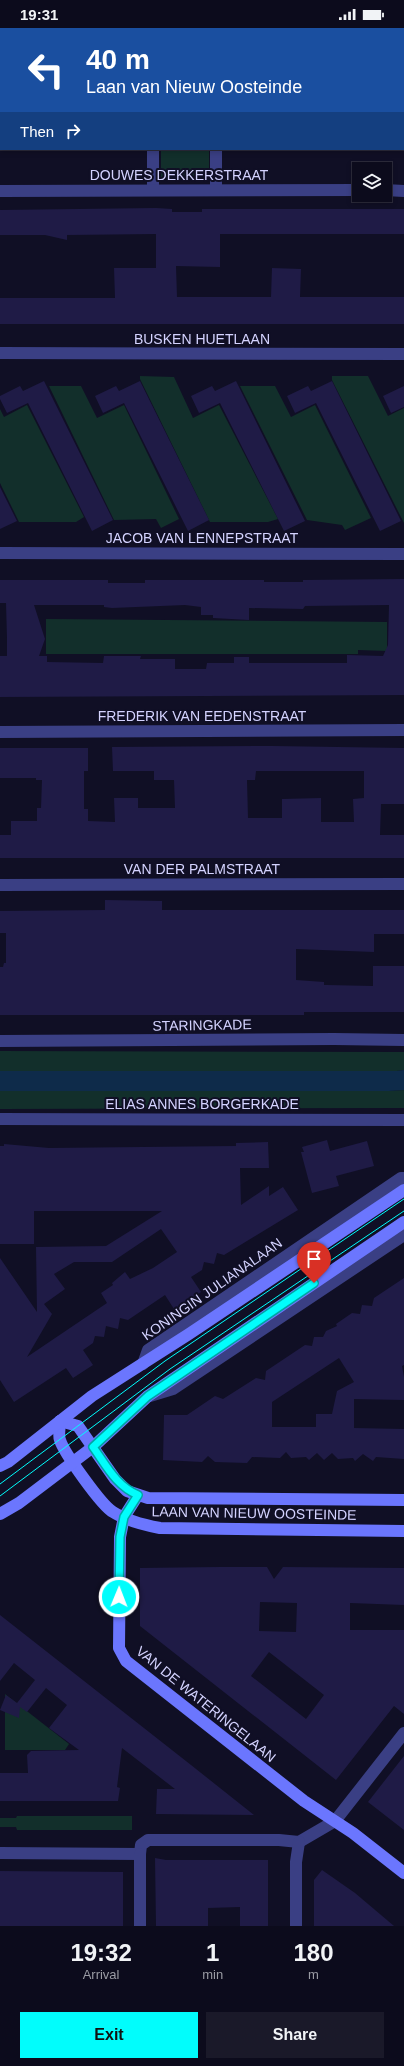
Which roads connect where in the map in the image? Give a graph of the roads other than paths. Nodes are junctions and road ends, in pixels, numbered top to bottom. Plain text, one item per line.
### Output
1 (153, 150) edge
2 (216, 150) edge
3 (153, 190) junction
4 (216, 190) junction
5 (352, 190) edge
6 (392, 190) edge
7 (404, 190) edge
8 (0, 191) edge
9 (0, 353) edge
10 (404, 354) edge
11 (0, 553) edge
12 (404, 554) edge
13 (404, 730) edge
14 (0, 732) edge
15 (404, 884) edge
16 (0, 885) edge
17 (404, 1040) edge
18 (0, 1041) edge
19 (0, 1119) edge
20 (404, 1120) edge
21 (404, 1178) edge
22 (404, 1190) edge
23 (404, 1222) edge
24 (404, 1235) edge
25 (143, 1364) junction
26 (148, 1396) junction
27 (60, 1421) junction
28 (93, 1447) junction
29 (73, 1462) junction
30 (0, 1466) edge
31 (138, 1495) junction
32 (404, 1500) edge
33 (0, 1514) edge
34 (124, 1517) junction
35 (404, 1531) edge
36 (404, 1733) edge
37 (335, 1821) junction
38 (299, 1842) junction
39 (0, 1853) edge
40 (140, 1854) junction
41 (404, 1873) edge
42 (140, 1926) edge
43 (296, 1926) edge

1 - 3 street
2 - 4 street
3 - 4 street, DOUWES DEKKERSTRAAT
3 - 8 street, DOUWES DEKKERSTRAAT
4 - 5 street, DOUWES DEKKERSTRAAT
6 - 7 street
9 - 10 street, BUSKEN HUETLAAN
11 - 12 street, JACOB VAN LENNEPSTRAAT
13 - 14 street, FREDERIK VAN EEDENSTRAAT
15 - 16 street, VAN DER PALMSTRAAT
17 - 18 street, STARINGKADE
19 - 20 street, ELIAS ANNES BORGERKADE
21 - 25 street, KONINGIN JULIANALAAN
22 - 25 main road, KONINGIN JULIANALAAN
23 - 26 main road
24 - 26 street
25 - 27 main road, KONINGIN JULIANALAAN
26 - 28 main road
27 - 28 main road, LAAN VAN NIEUW OOSTEINDE
27 - 29 main road, LAAN VAN NIEUW OOSTEINDE
27 - 30 main road, KONINGIN JULIANALAAN
28 - 29 main road
28 - 31 main road, LAAN VAN NIEUW OOSTEINDE
29 - 33 main road
29 - 34 main road, LAAN VAN NIEUW OOSTEINDE
31 - 32 main road, LAAN VAN NIEUW OOSTEINDE
31 - 34 main road, VAN DE WATERINGELAAN
34 - 35 main road, LAAN VAN NIEUW OOSTEINDE
34 - 37 main road, VAN DE WATERINGELAAN
36 - 37 street
37 - 38 street
37 - 41 main road, VAN DE WATERINGELAAN
38 - 40 street
38 - 43 street
39 - 40 street
40 - 42 street

